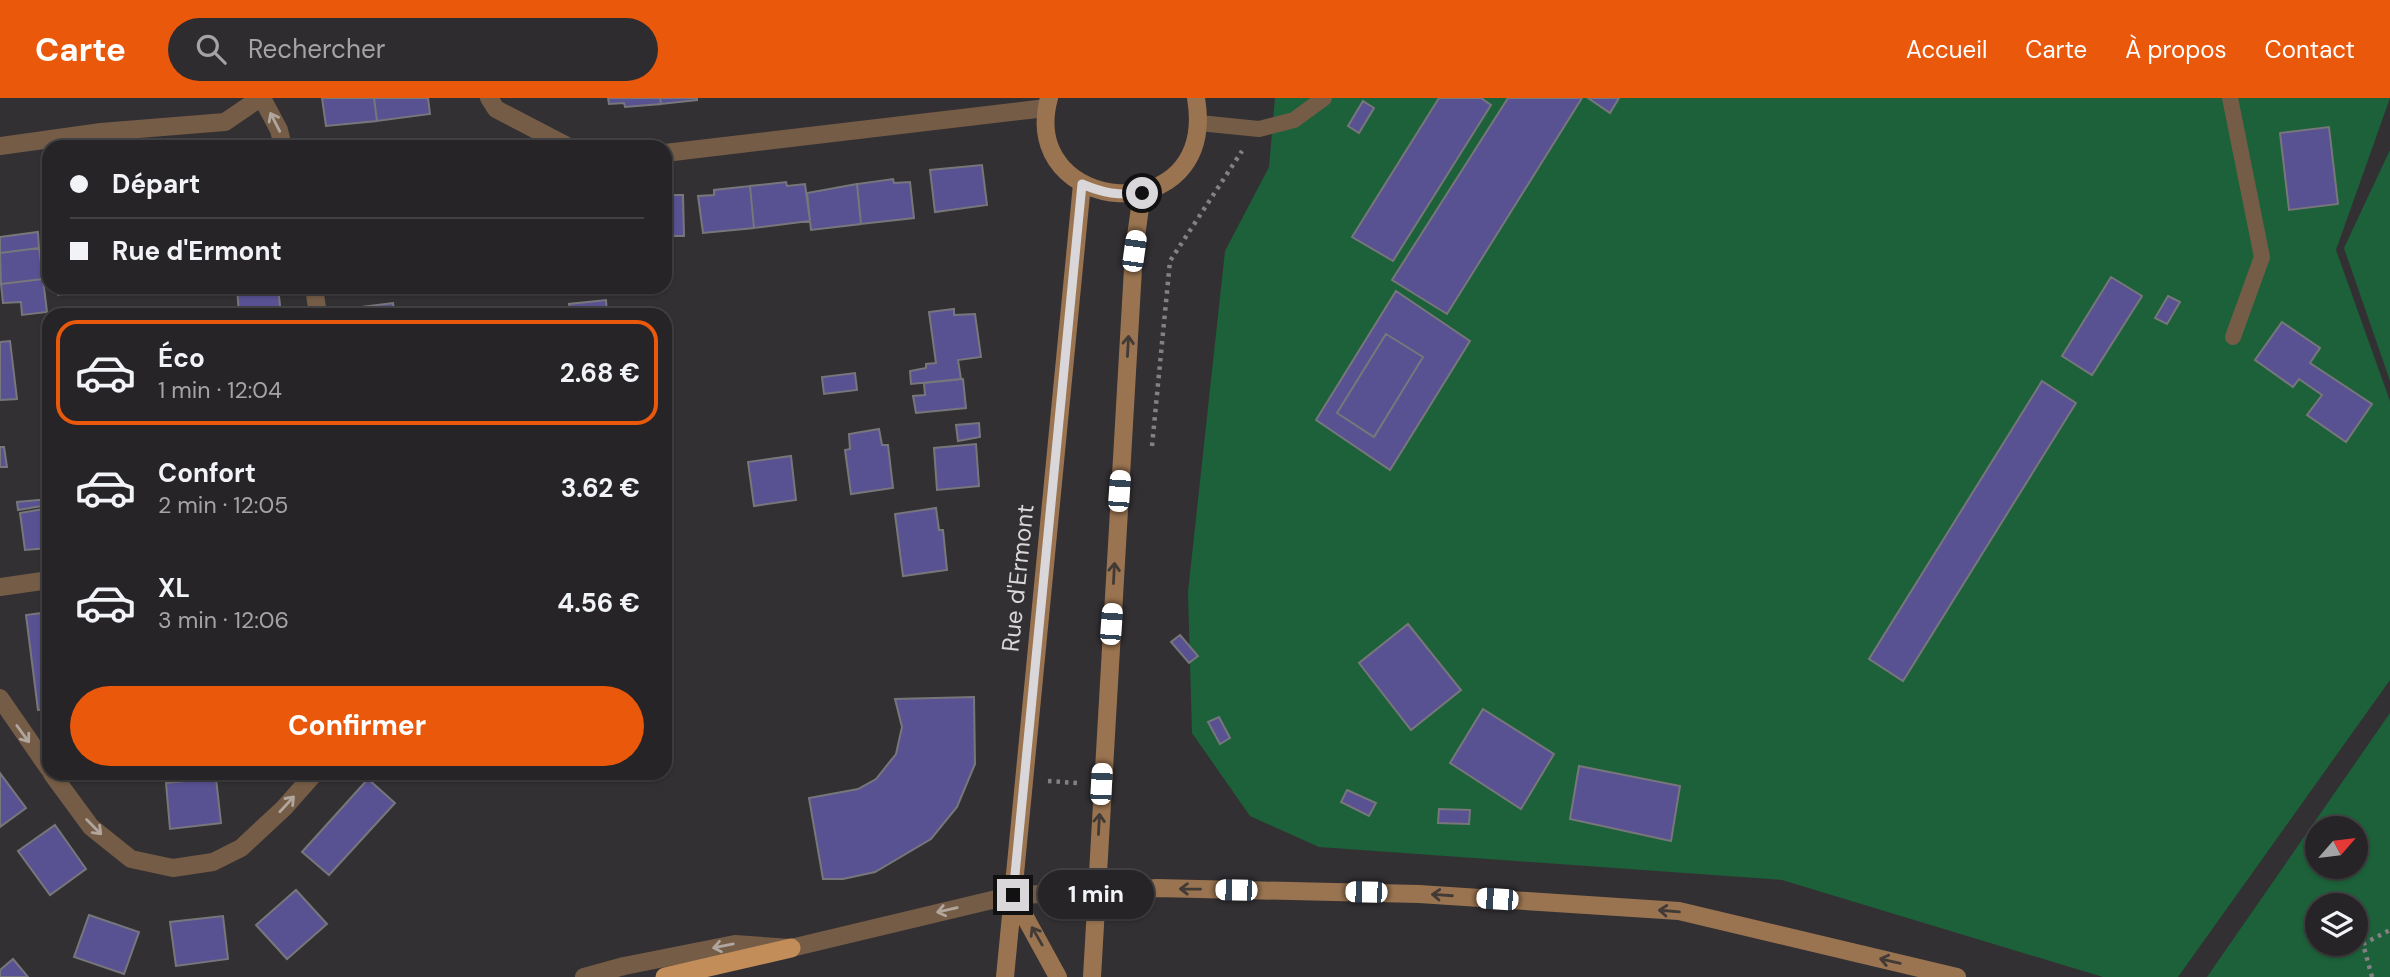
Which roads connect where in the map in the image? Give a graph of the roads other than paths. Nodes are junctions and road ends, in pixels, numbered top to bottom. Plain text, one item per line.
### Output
1 (261, 98) edge
2 (489, 98) edge
3 (1196, 98) edge
4 (1324, 98) edge
5 (2230, 98) edge
6 (1048, 103) edge
7 (1199, 123) junction
8 (42, 140) edge
9 (44, 140) edge
10 (281, 140) edge
11 (556, 140) edge
12 (0, 146) edge
13 (672, 152) edge
14 (1082, 184) junction
15 (1142, 193) junction
16 (2234, 337) dead end
17 (42, 581) edge
18 (0, 587) edge
19 (0, 698) edge
20 (42, 759) edge
21 (57, 780) edge
22 (309, 780) edge
23 (1096, 892) junction
24 (1013, 895) junction
25 (791, 948) junction
26 (584, 977) edge
27 (664, 977) edge
28 (1005, 977) edge
29 (1058, 977) edge
30 (1092, 977) edge
31 (1957, 977) edge

1 - 9 street
10 -> 1 street
2 - 11 street
3 - 7 main road
4 - 7 lane
5 - 16 lane
6 - 13 street
6 - 14 main road
7 - 15 main road
8 - 12 street
14 - 15 main road
14 - 24 main road, Rue d'Ermont
23 -> 15 main road
17 - 18 street
19 -> 20 street
21 -> 22 street
23 - 24 street
23 - 30 main road
31 -> 23 main road
24 -> 25 street
24 - 28 main road, Rue d'Ermont
29 -> 24 main road
25 -> 26 street
25 - 27 highway

